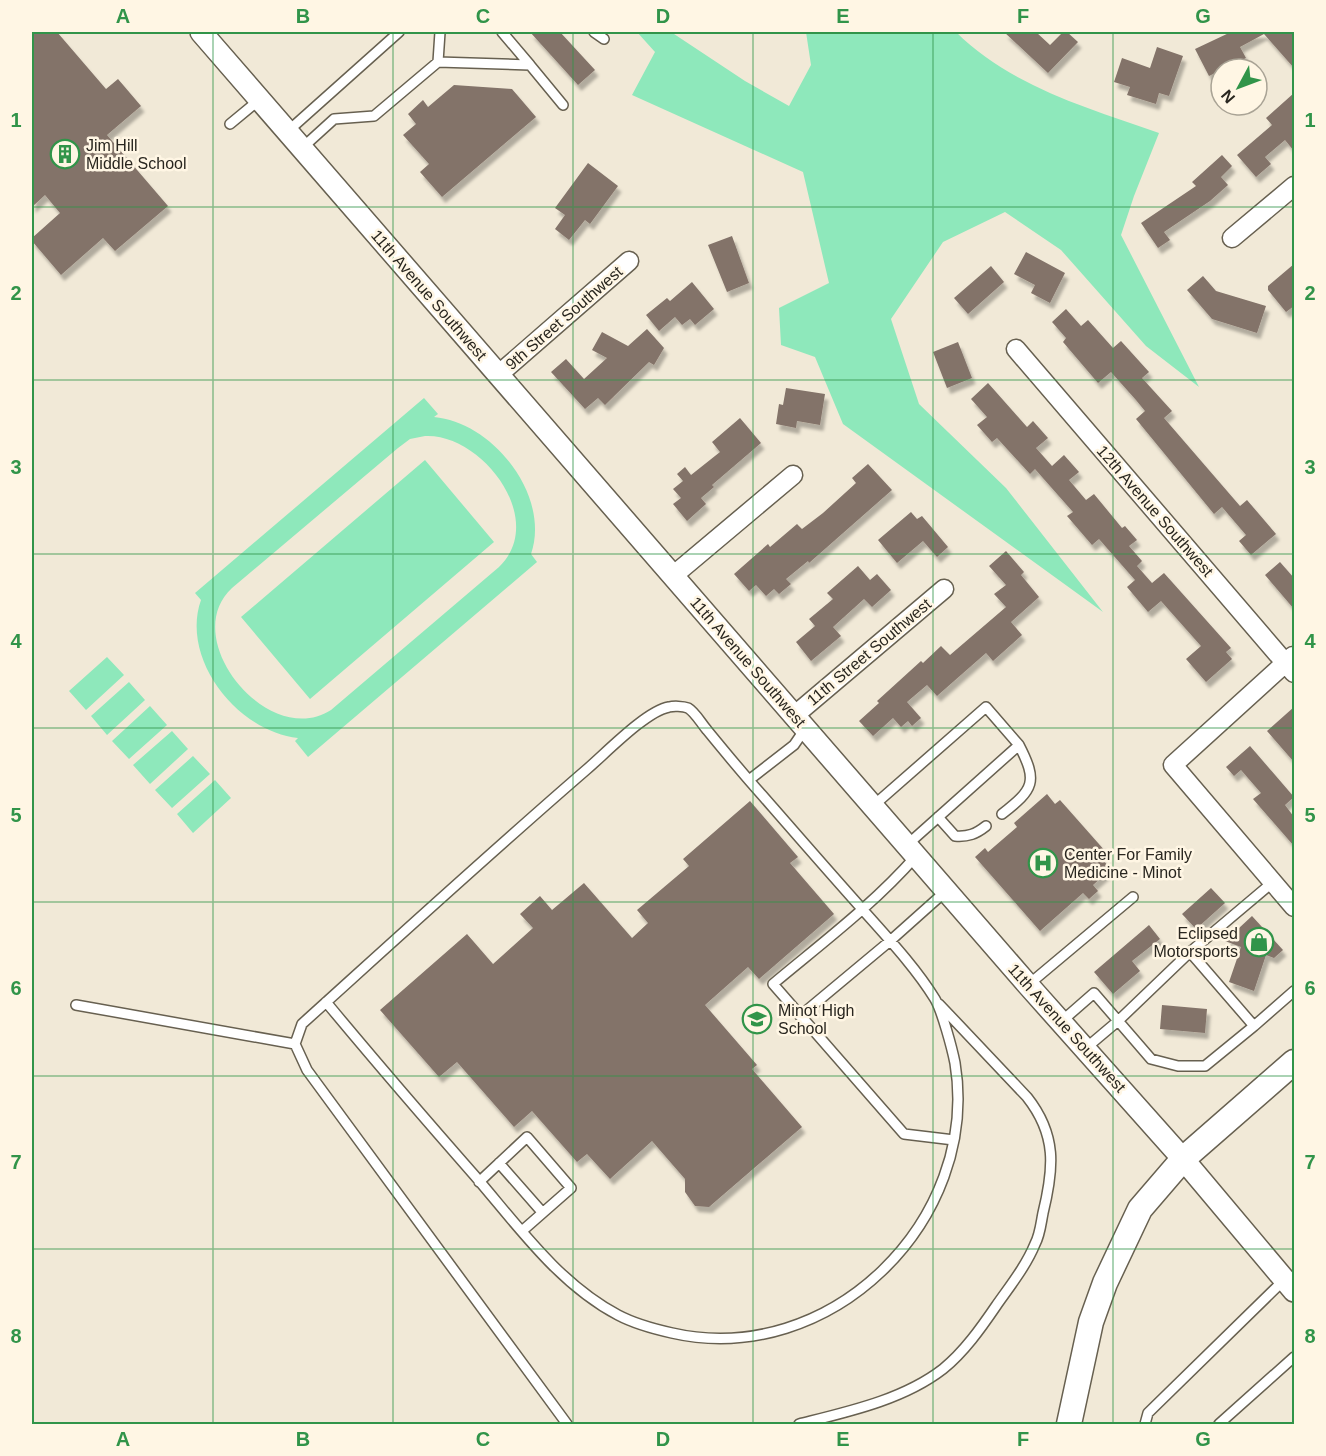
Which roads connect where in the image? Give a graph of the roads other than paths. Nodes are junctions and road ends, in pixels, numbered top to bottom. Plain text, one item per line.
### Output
1 (399, 32) edge
2 (440, 32) edge
3 (502, 32) edge
4 (594, 32) edge
5 (204, 33) edge
6 (604, 39) dead end
7 (438, 62) junction
8 (530, 65) junction
9 (259, 100) junction
10 (563, 105) dead end
11 (230, 124) dead end
12 (287, 132) junction
13 (302, 149) junction
14 (1294, 186) edge
15 (1232, 238) dead end
16 (629, 261) dead end
17 (1016, 349) dead end
18 (498, 375) junction
19 (793, 475) dead end
20 (674, 575) junction
21 (944, 589) dead end
22 (1291, 663) edge
23 (800, 722) junction
24 (1019, 745) junction
25 (749, 780) junction
26 (873, 806) junction
27 (1002, 814) dead end
28 (938, 817) junction
29 (986, 826) dead end
30 (911, 850) junction
31 (1273, 882) junction
32 (946, 891) junction
33 (1133, 897) dead end
34 (1294, 907) edge
35 (862, 909) junction
36 (890, 941) junction
37 (1190, 952) junction
38 (1028, 985) junction
39 (1294, 991) edge
40 (326, 1002) junction
41 (937, 1002) junction
42 (76, 1005) dead end
43 (800, 1016) junction
44 (1118, 1021) junction
45 (1062, 1022) junction
46 (1254, 1026) junction
47 (295, 1044) junction
48 (1086, 1048) junction
49 (1294, 1062) edge
50 (954, 1140) junction
51 (1183, 1159) junction
52 (500, 1163) junction
53 (479, 1182) junction
54 (542, 1212) junction
55 (522, 1231) junction
56 (1289, 1285) edge
57 (1294, 1357) edge
58 (567, 1425) edge
59 (799, 1425) edge
60 (1069, 1425) edge
61 (1145, 1425) edge
62 (1219, 1425) edge

1 - 12 lane
2 - 7 lane
3 - 8 lane
4 - 6 lane
5 - 9 street, 11th Avenue Southwest
7 - 8 lane
7 - 13 lane
8 - 10 lane
9 - 11 lane
9 - 12 street, 11th Avenue Southwest
12 - 13 street, 11th Avenue Southwest
13 - 18 street, 11th Avenue Southwest
14 - 15 street
16 - 18 street, 9th Street Southwest
17 - 22 street, 12th Avenue Southwest
18 - 20 street, 11th Avenue Southwest
19 - 20 street
20 - 23 street, 11th Avenue Southwest
21 - 23 street, 11th Street Southwest
22 - 31 street
23 - 25 lane
23 - 26 street, 11th Avenue Southwest
24 - 26 lane
24 - 27 lane
24 - 28 lane
25 - 35 lane
25 - 40 lane
26 - 30 street, 11th Avenue Southwest
28 - 29 lane
28 - 30 lane
30 - 32 street, 11th Avenue Southwest
30 - 35 lane
31 - 34 street
31 - 37 lane
32 - 36 lane
32 - 38 street, 11th Avenue Southwest
33 - 38 lane
35 - 36 lane
35 - 43 lane
36 - 41 lane
36 - 43 lane
37 - 44 lane
37 - 46 lane
38 - 45 street, 11th Avenue Southwest
39 - 46 lane
40 - 47 lane
40 - 53 lane
41 - 50 lane
41 - 59 lane
42 - 47 lane
43 - 50 lane
44 - 45 lane
44 - 46 lane
44 - 48 lane
45 - 48 street, 11th Avenue Southwest
47 - 58 lane
48 - 51 street, 11th Avenue Southwest
49 - 51 main road
50 - 55 lane
51 - 56 street, 11th Avenue Southwest
51 - 60 main road
52 - 53 lane
52 - 54 lane
52 - 54 lane
53 - 55 lane
54 - 55 lane
56 - 61 lane
57 - 62 lane

